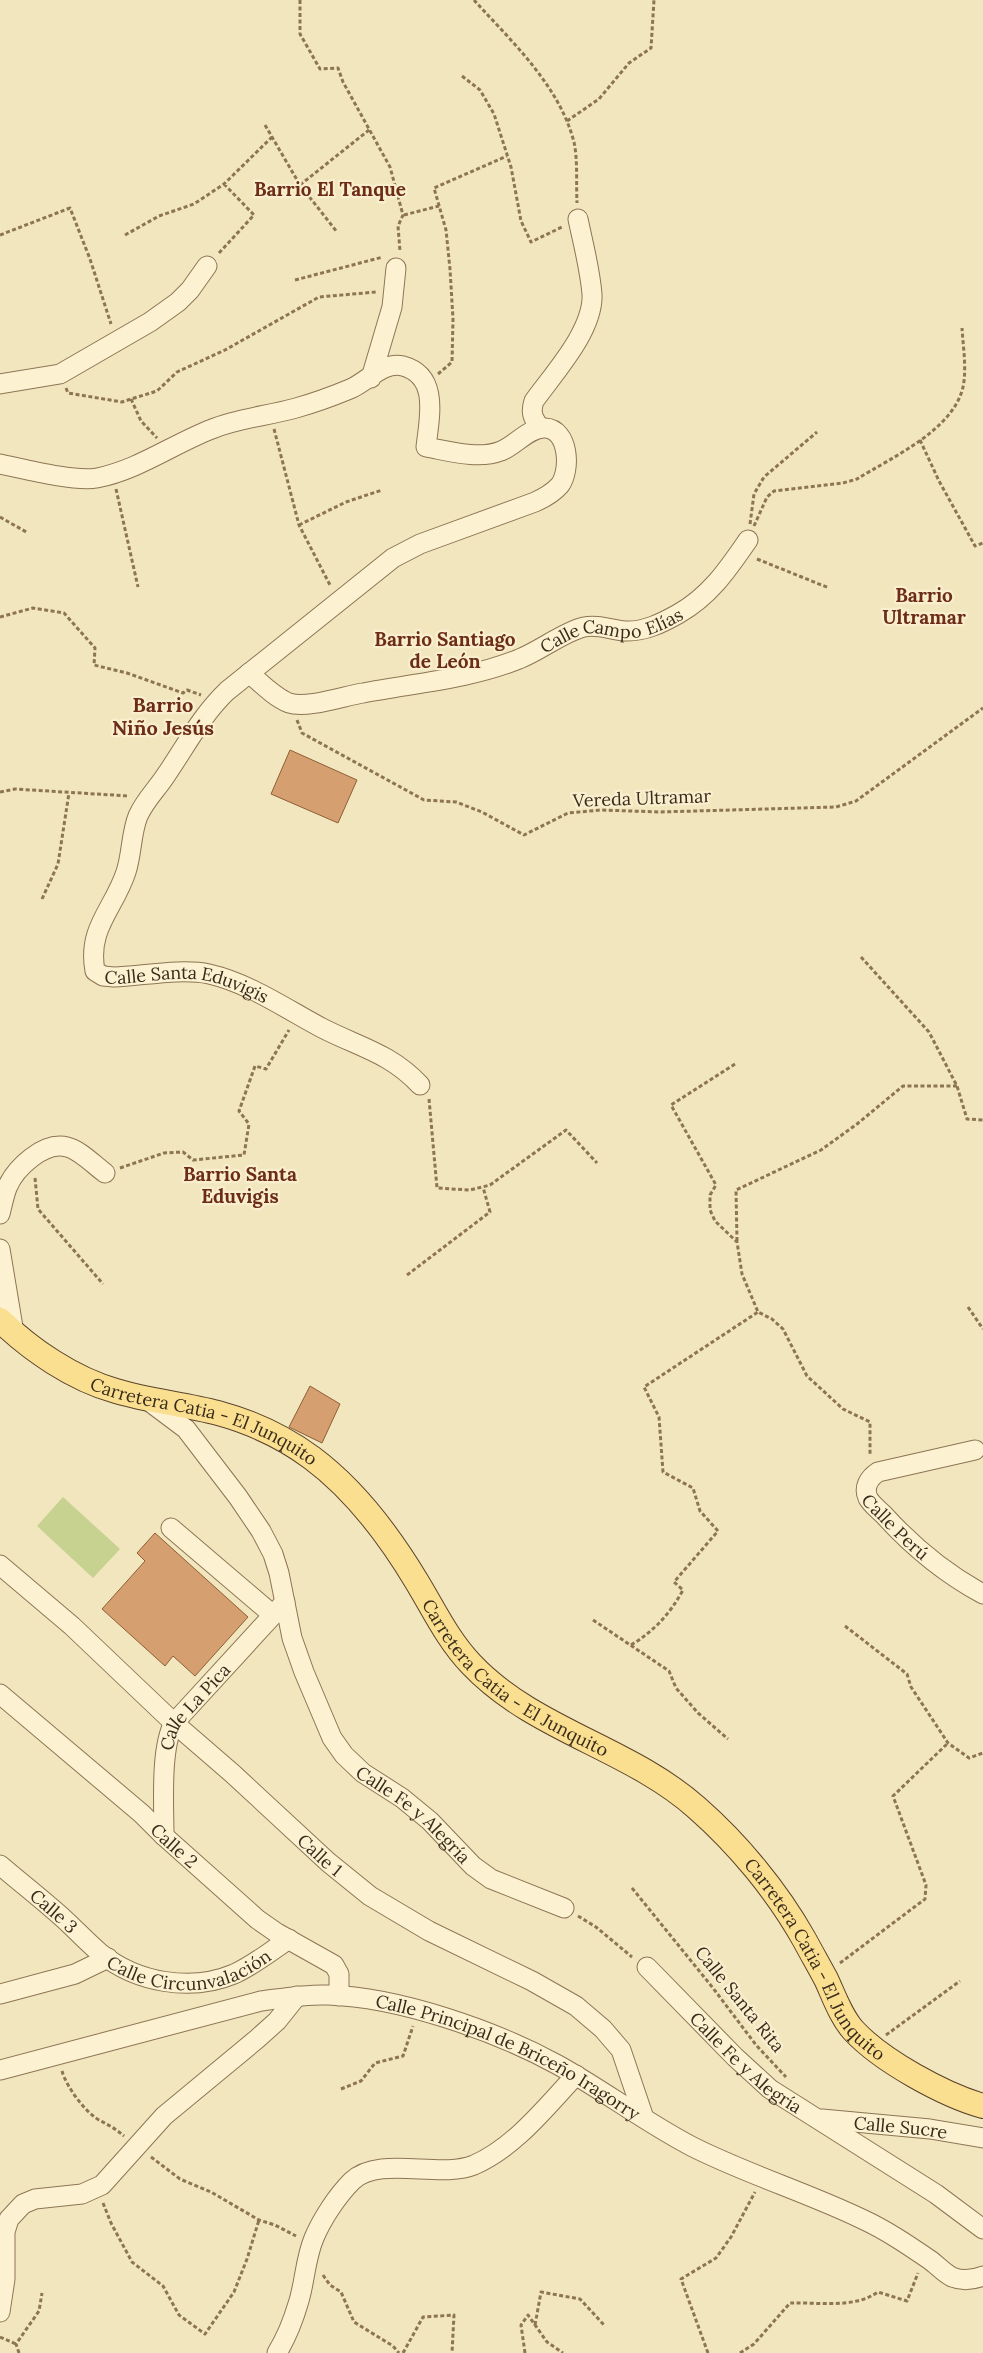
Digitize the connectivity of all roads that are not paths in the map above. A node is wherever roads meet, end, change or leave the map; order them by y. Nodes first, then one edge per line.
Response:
1 (578, 219) road end
2 (206, 266) road end
3 (396, 268) road end
4 (371, 378) junction
5 (0, 384) edge
6 (540, 428) junction
7 (0, 464) edge
8 (744, 546) road end
9 (249, 673) junction
10 (420, 1085) road end
11 (105, 1173) road end
12 (0, 1214) edge
13 (0, 1249) edge
14 (7, 1326) edge
15 (145, 1398) junction
16 (975, 1450) dead end
17 (171, 1528) dead end
18 (0, 1566) edge
19 (983, 1594) edge
20 (279, 1609) junction
21 (0, 1694) edge
22 (174, 1723) junction
23 (164, 1836) junction
24 (0, 1864) edge
25 (564, 1908) road end
26 (289, 1939) junction
27 (108, 1958) junction
28 (646, 1967) road end
29 (0, 1994) edge
30 (297, 1996) junction
31 (339, 1996) junction
32 (0, 2070) edge
33 (576, 2076) junction
34 (983, 2106) edge
35 (644, 2118) junction
36 (816, 2118) junction
37 (983, 2138) edge
38 (983, 2229) edge
39 (983, 2276) edge
40 (0, 2312) edge
41 (277, 2353) edge

1 - 6 street
2 - 5 street
3 - 4 street
4 - 6 street
4 - 7 street
6 - 9 street, Calle Santa Eduvigis
8 - 9 street, Calle Campo Elías
9 - 10 street, Calle Santa Eduvigis
11 - 12 street
13 - 14 street
14 - 15 main road, Carretera Catia - El Junquito
15 - 20 street, Calle Fe y Alegría
15 - 34 main road, Carretera Catia - El Junquito
16 - 19 street, Calle Perú
17 - 20 street
18 - 22 street, Calle 1
20 - 22 street, Calle La Pica
20 - 25 street, Calle Fe y Alegría
21 - 23 street, Calle 2
22 - 23 street, Calle La Pica
22 - 35 street, Calle 1
23 - 26 street, Calle 2
24 - 27 street, Calle 3
26 - 27 street, Calle Circunvalación
26 - 31 street, Calle 2
27 - 29 street, Calle Circunvalación
28 - 36 street, Calle Fe y Alegría
30 - 31 street, Calle Principal de Briceño Iragorry
30 - 32 street, Calle Principal de Briceño Iragorry
30 - 40 street
31 - 33 street, Calle Principal de Briceño Iragorry
33 - 35 street, Calle Principal de Briceño Iragorry
33 - 41 street
35 - 39 street, Calle Principal de Briceño Iragorry
36 - 37 street, Calle Sucre
36 - 38 street

